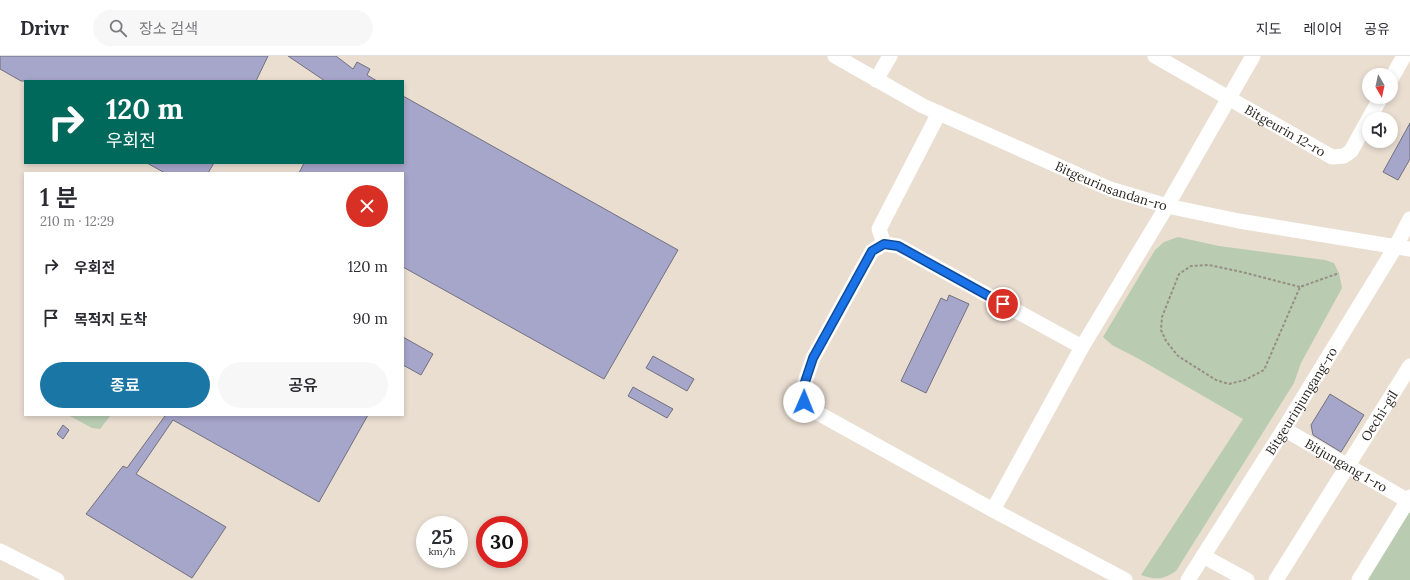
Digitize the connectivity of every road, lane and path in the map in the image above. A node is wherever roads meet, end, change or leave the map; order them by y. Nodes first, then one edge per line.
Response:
1 (835, 56) edge
2 (890, 56) edge
3 (1155, 56) edge
4 (1253, 56) edge
5 (1404, 56) edge
6 (1397, 68) edge
7 (876, 80) junction
8 (1229, 99) junction
9 (1377, 104) edge
10 (940, 113) junction
11 (1167, 206) junction
12 (1410, 219) edge
13 (884, 244) junction
14 (1403, 247) edge
15 (1339, 273) dead end
16 (1300, 287) junction
17 (1082, 347) junction
18 (1410, 366) edge
19 (1284, 429) junction
20 (1347, 465) junction
21 (1409, 500) edge
22 (993, 510) junction
23 (0, 551) edge
24 (1203, 556) junction
25 (57, 580) edge
26 (1125, 580) edge
27 (1188, 580) edge
28 (1247, 580) edge
29 (1276, 580) edge
30 (1359, 580) edge

1 - 7 street, Bitgeurinsandan-ro
2 - 7 street
3 - 8 street, Bitgeurin 12-ro
4 - 8 street, Bitgeurin 12-ro
5 - 6 street
7 - 10 street, Bitgeurinsandan-ro
8 - 9 street, Bitgeurin 12-ro
8 - 11 street, Bitgeurin 12-ro
10 - 11 street, Bitgeurinsandan-ro
10 - 13 street
11 - 14 street, Bitgeurinsandan-ro
11 - 17 street, Bitgeurin 12-ro
12 - 14 street, Bitgeurinjungang-ro
13 - 17 street
13 - 22 street
14 - 19 street, Bitgeurinjungang-ro
15 - 16 path
16 - 16 path
17 - 22 street, Bitgeurin 12-ro
18 - 20 street, Oechi-gil
19 - 20 street, Bitjungang 1-ro
19 - 24 street, Bitgeurinjungang-ro
20 - 21 street, Bitjungang 1-ro
20 - 29 street, Oechi-gil
21 - 30 street
22 - 26 street
23 - 25 street
24 - 27 street, Bitgeurinjungang-ro
24 - 28 street

